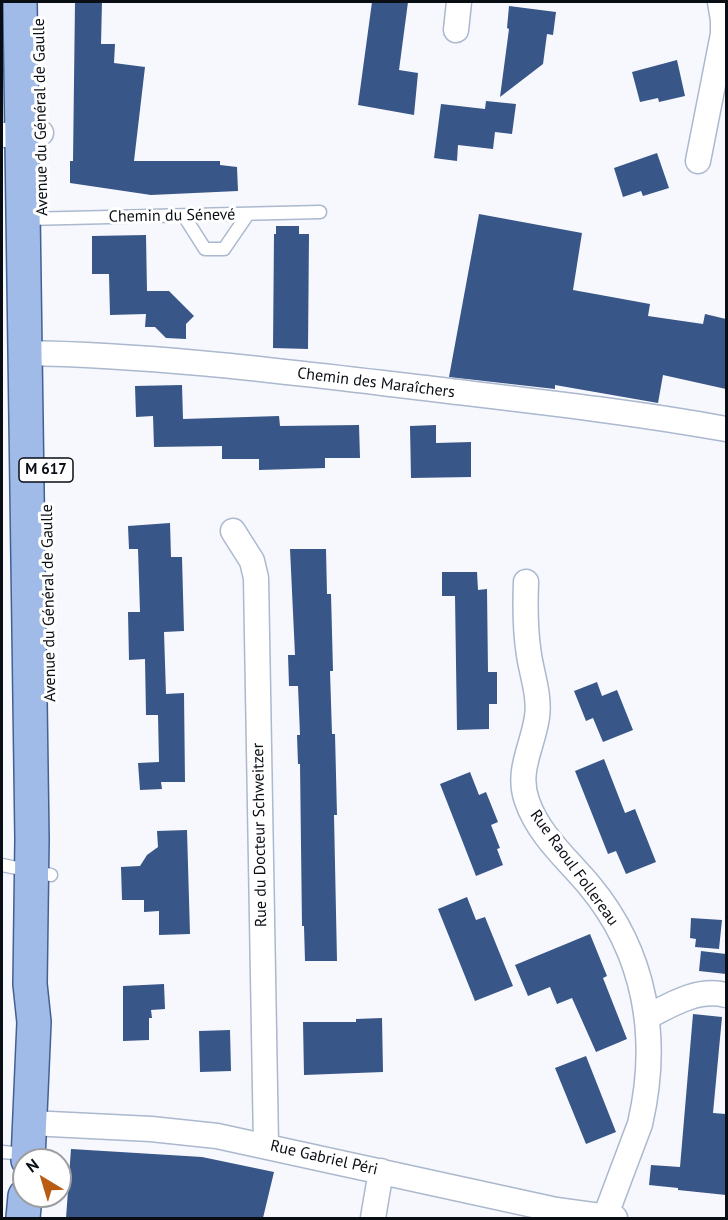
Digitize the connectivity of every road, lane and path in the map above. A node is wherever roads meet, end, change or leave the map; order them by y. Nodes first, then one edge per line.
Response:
1 (20, 2) edge
2 (40, 2) edge
3 (459, 2) edge
4 (720, 2) edge
5 (456, 30) dead end
6 (22, 134) edge
7 (698, 161) dead end
8 (320, 212) dead end
9 (248, 214) junction
10 (184, 216) junction
11 (33, 219) junction
12 (34, 353) junction
13 (726, 429) edge
14 (233, 531) dead end
15 (526, 582) dead end
16 (28, 870) edge
17 (726, 995) edge
18 (647, 1017) junction
19 (266, 1146) junction
20 (22, 1147) edge
21 (381, 1171) junction
22 (373, 1218) edge
23 (610, 1218) edge

1 - 6 main road, Avenue du Général de Gaulle / M 617
2 - 6 main road, Avenue du Général de Gaulle / M 617
3 - 5 street
4 - 7 street
6 - 11 main road, Avenue du Général de Gaulle / M 617
8 - 9 lane, Chemin du Sénevé
9 - 10 lane, Chemin du Sénevé
9 - 10 lane
10 - 11 lane, Chemin du Sénevé
11 - 12 main road, Avenue du Général de Gaulle / M 617
12 - 13 street, Chemin des Maraîchers
12 - 16 main road, Avenue du Général de Gaulle / M 617
14 - 19 street, Rue du Docteur Schweitzer
15 - 18 street, Rue Raoul Follereau
16 - 20 main road, Avenue du Général de Gaulle / M 617
17 - 18 street
18 - 23 street, Rue Raoul Follereau
19 - 20 street, Rue Gabriel Péri
19 - 21 street, Rue Gabriel Péri
21 - 22 street
21 - 23 street, Rue Gabriel Péri

